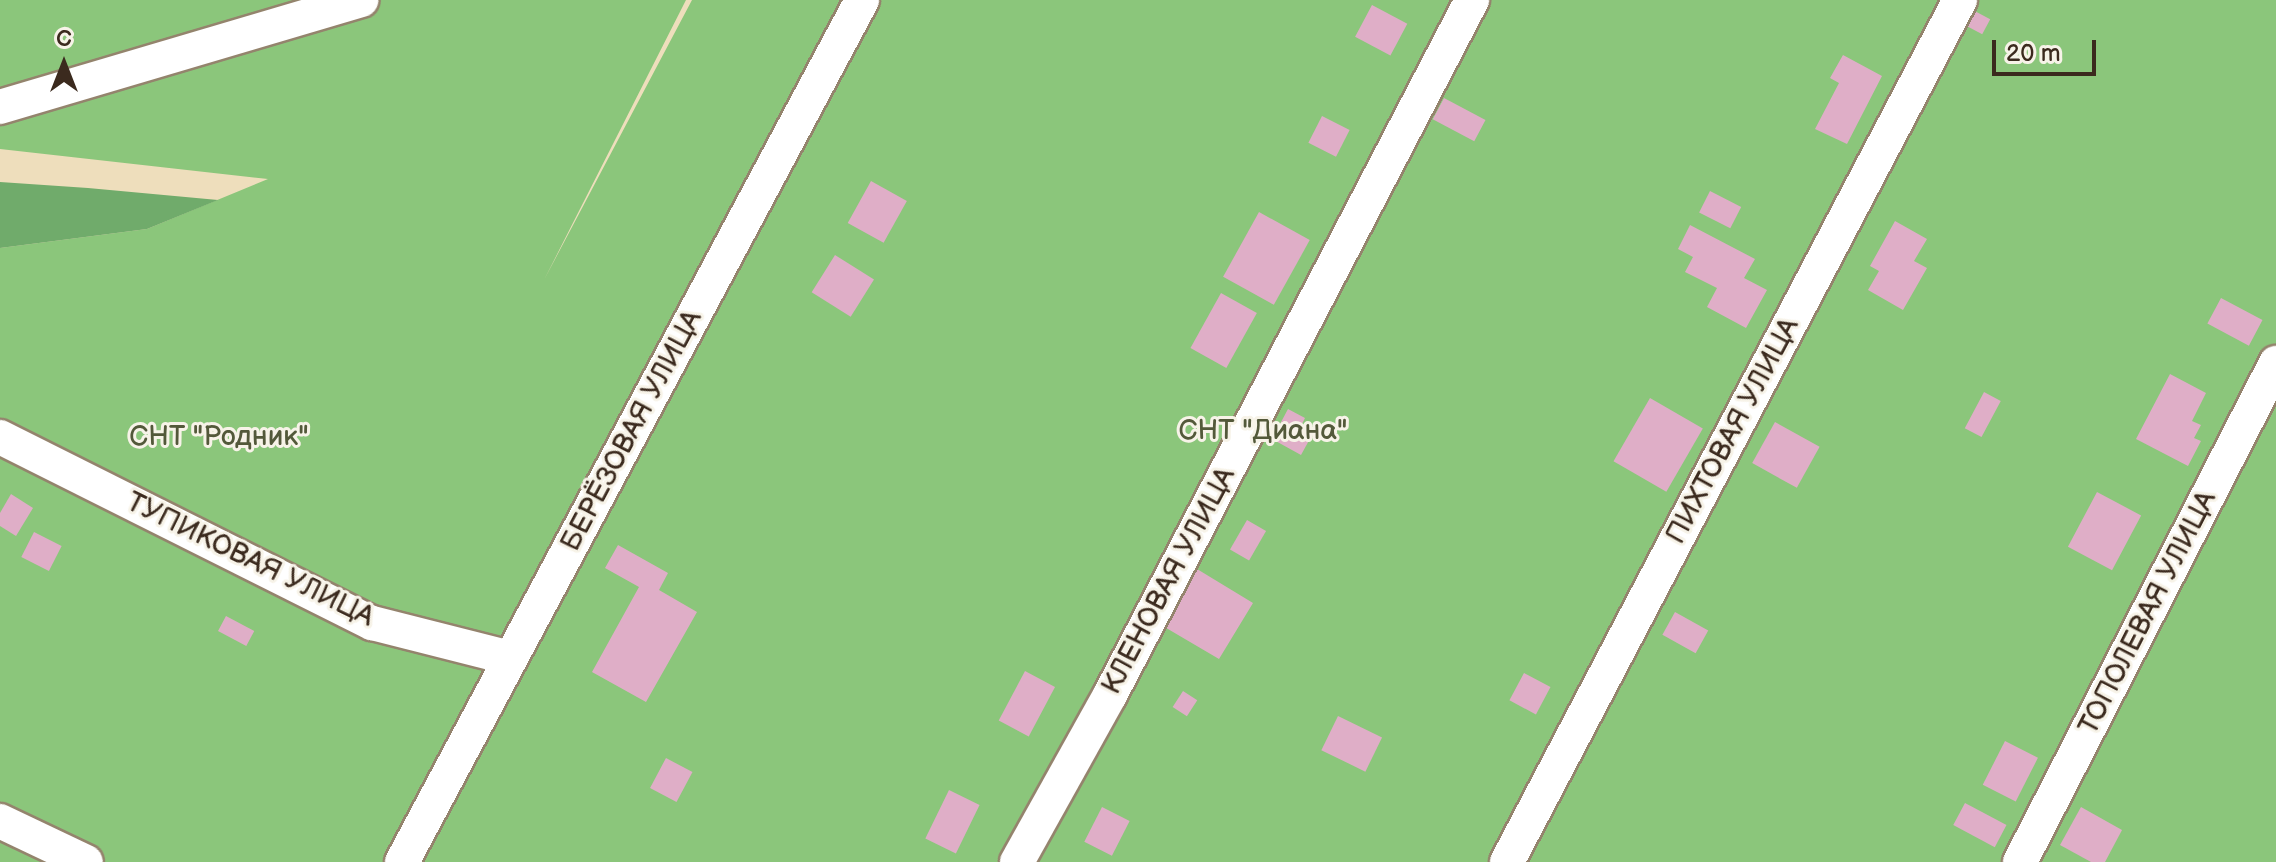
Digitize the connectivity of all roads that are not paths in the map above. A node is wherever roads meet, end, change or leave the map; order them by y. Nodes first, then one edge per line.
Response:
1 (361, 0) edge
2 (862, 0) edge
3 (1472, 0) edge
4 (1960, 0) edge
5 (0, 107) edge
6 (2276, 363) edge
7 (0, 437) edge
8 (510, 658) junction
9 (0, 821) edge
10 (411, 859) edge
11 (86, 862) edge
12 (1017, 862) edge
13 (1507, 862) edge
14 (2020, 862) edge

1 - 5 street
2 - 8 street, БЕРЁЗОВАЯ УЛИЦА
3 - 12 street, КЛЕНОВАЯ УЛИЦА
4 - 13 street, ПИХТОВАЯ УЛИЦА
6 - 14 street, ТОПОЛЕВАЯ УЛИЦА
7 - 8 street, ТУПИКОВАЯ УЛИЦА
8 - 10 street, БЕРЁЗОВАЯ УЛИЦА
9 - 11 street

